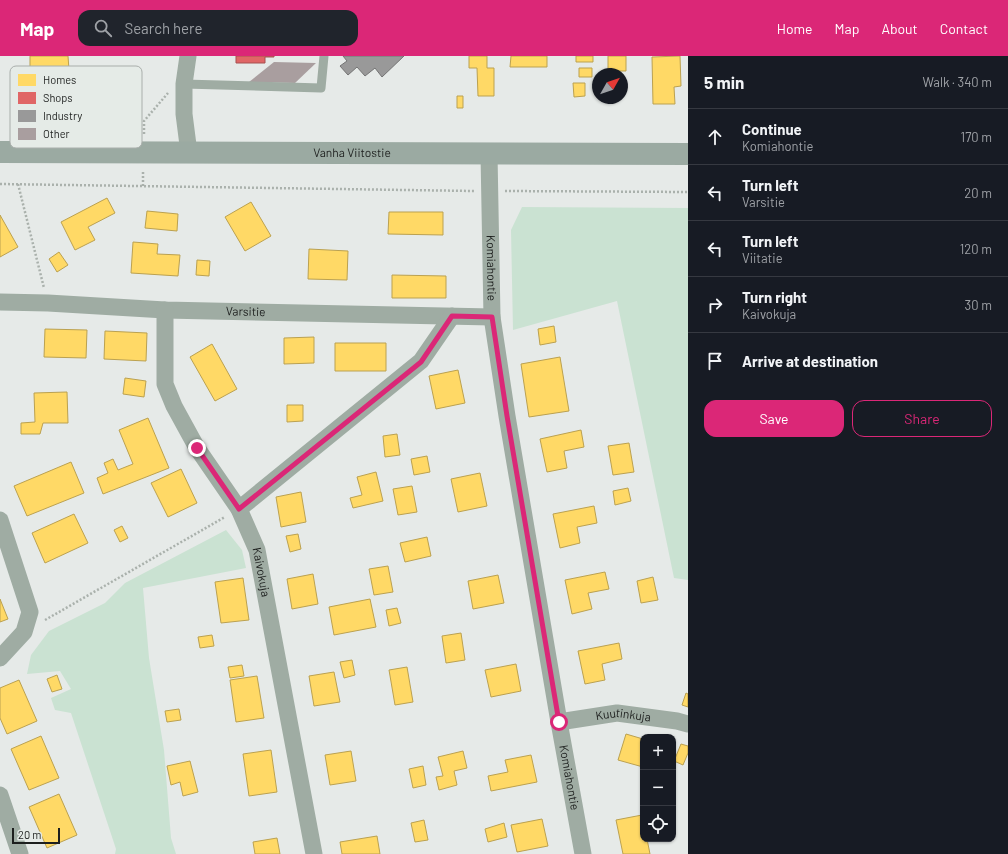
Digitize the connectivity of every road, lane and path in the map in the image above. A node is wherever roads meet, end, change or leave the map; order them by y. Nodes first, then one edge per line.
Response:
1 (188, 56) edge
2 (324, 56) edge
3 (184, 84) junction
4 (168, 92) dead end
5 (8, 152) edge
6 (144, 153) junction
7 (189, 153) junction
8 (489, 154) junction
9 (688, 154) edge
10 (0, 184) edge
11 (18, 184) junction
12 (143, 186) junction
13 (489, 191) junction
14 (688, 192) edge
15 (0, 302) edge
16 (48, 303) junction
17 (165, 310) junction
18 (452, 316) junction
19 (492, 317) junction
20 (239, 509) junction
21 (0, 520) edge
22 (24, 632) junction
23 (0, 658) edge
24 (559, 722) junction
25 (688, 724) edge
26 (0, 795) edge
27 (20, 854) edge
28 (314, 854) edge
29 (583, 854) edge

1 - 3 street
2 - 3 lane
3 - 7 street
4 - 6 path
5 - 6 main road, Vanha Viitostie
6 - 7 main road, Vanha Viitostie
6 - 12 path
7 - 8 main road, Vanha Viitostie
8 - 9 main road, Vanha Viitostie
8 - 13 street, Komiahontie
10 - 11 path
11 - 12 path
11 - 16 path
12 - 13 path
13 - 14 path
13 - 19 street, Komiahontie
15 - 16 street, Varsitie
16 - 17 street, Varsitie
17 - 18 street, Varsitie
17 - 20 street, Kaivokuja
18 - 19 street, Varsitie
18 - 20 street
19 - 24 street, Komiahontie
20 - 22 path
20 - 28 street, Kaivokuja
21 - 22 street
22 - 23 street
24 - 25 street, Kuutinkuja
24 - 29 street, Komiahontie
26 - 27 street

